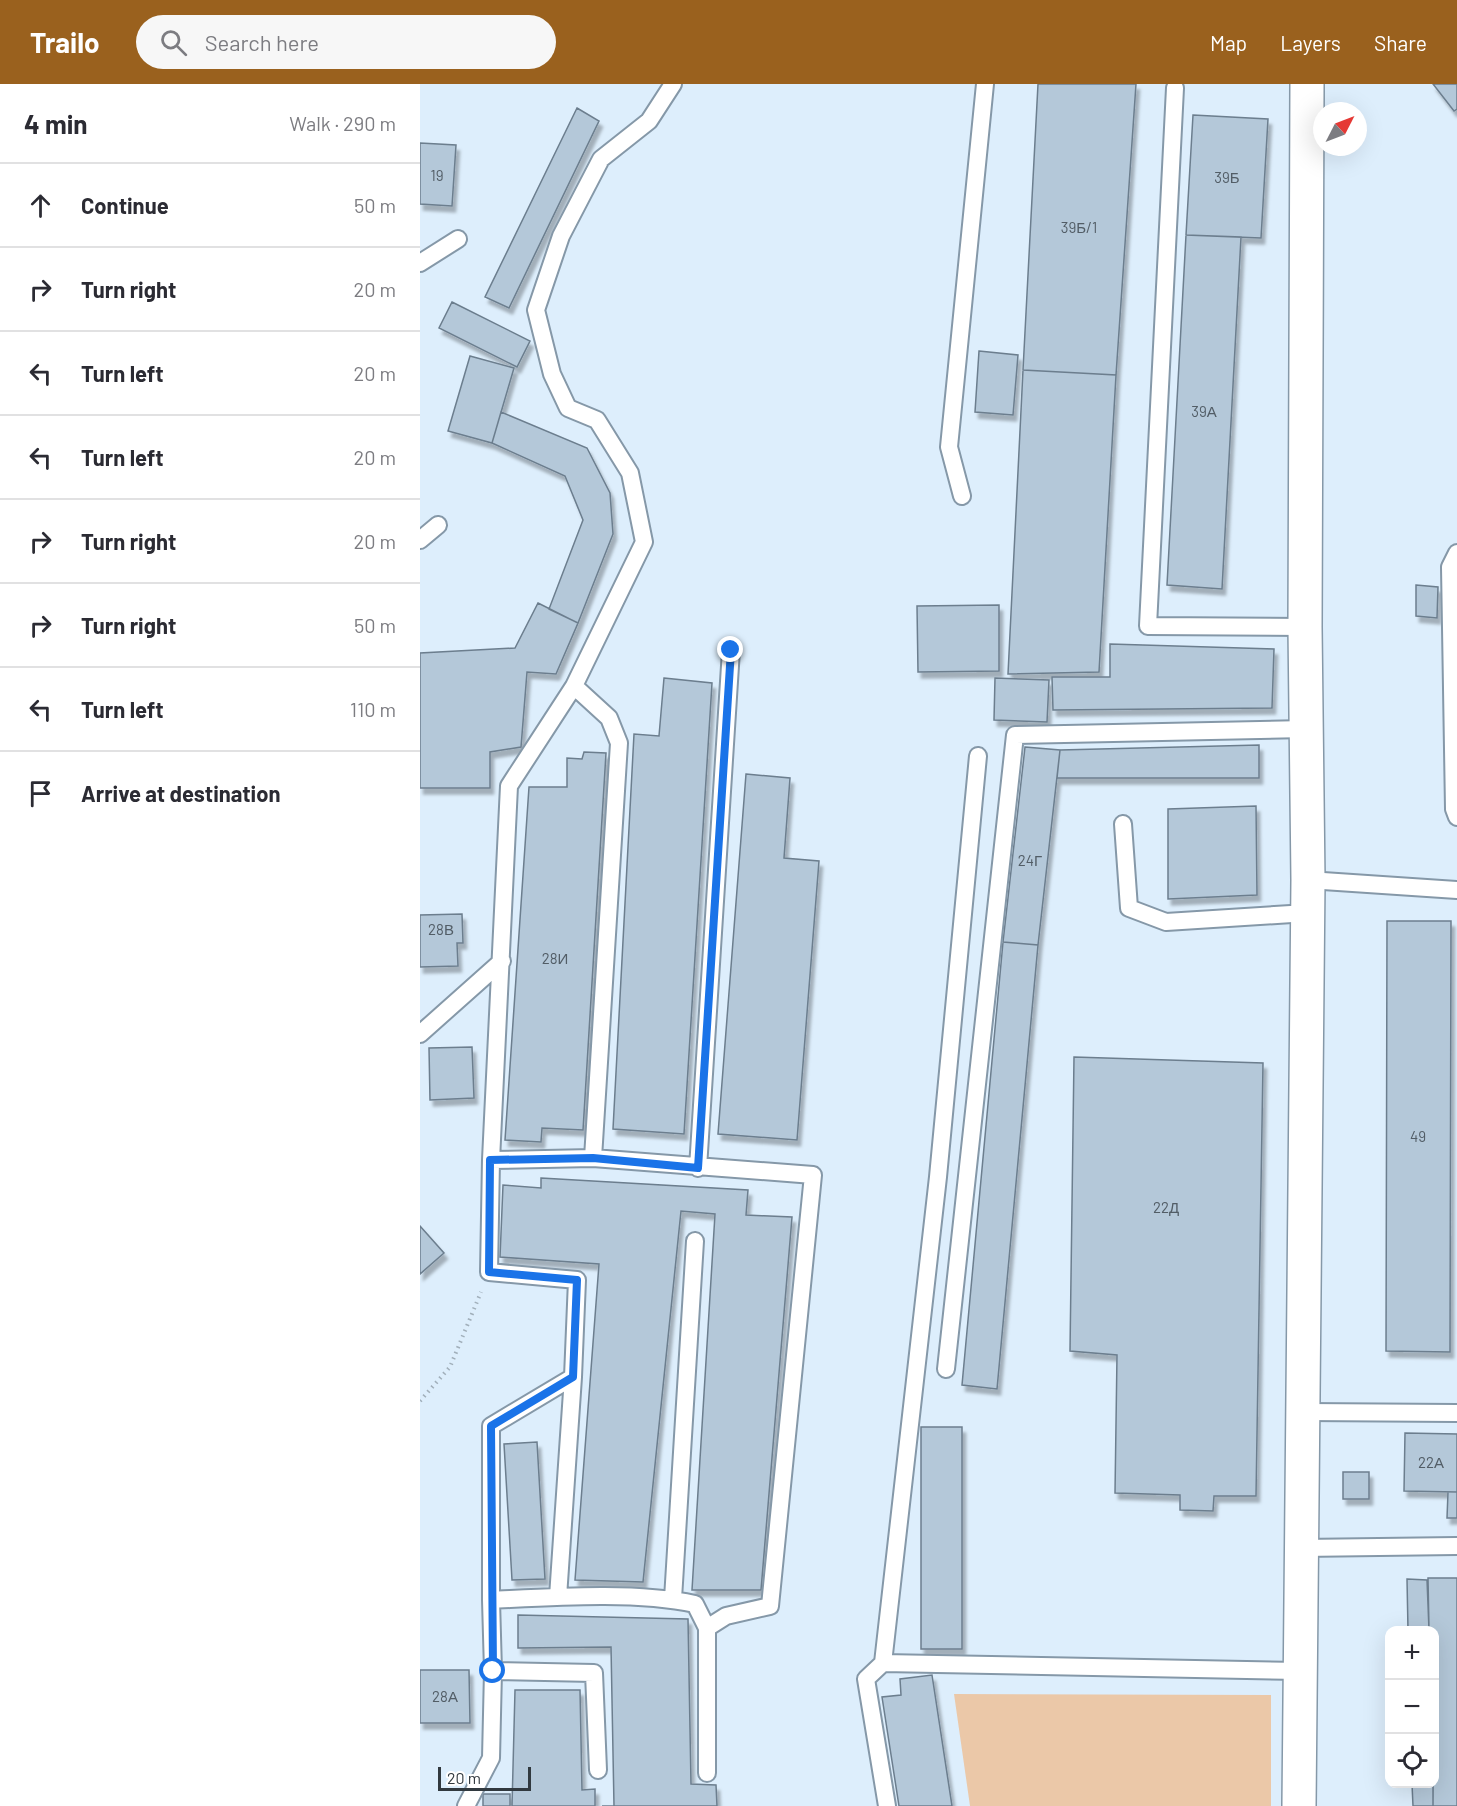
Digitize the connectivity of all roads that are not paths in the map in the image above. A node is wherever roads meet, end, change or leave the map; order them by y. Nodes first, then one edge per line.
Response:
1 (673, 84) edge
2 (986, 84) edge
3 (1307, 84) edge
4 (1175, 88) dead end
5 (458, 239) dead end
6 (420, 262) edge
7 (962, 496) dead end
8 (438, 525) dead end
9 (420, 540) edge
10 (1457, 553) edge
11 (1305, 627) junction
12 (731, 650) dead end
13 (574, 686) junction
14 (1306, 729) junction
15 (978, 756) dead end
16 (1457, 817) edge
17 (1123, 824) dead end
18 (1308, 880) junction
19 (1457, 890) edge
20 (1307, 913) junction
21 (502, 961) junction
22 (420, 1034) edge
23 (593, 1158) junction
24 (490, 1160) junction
25 (698, 1168) junction
26 (695, 1241) dead end
27 (946, 1369) dead end
28 (573, 1377) junction
29 (1304, 1412) junction
30 (1457, 1413) edge
31 (1457, 1546) edge
32 (1301, 1548) junction
33 (558, 1597) junction
34 (673, 1599) junction
35 (491, 1600) junction
36 (707, 1628) junction
37 (882, 1663) junction
38 (493, 1671) junction
39 (1300, 1671) junction
40 (598, 1770) dead end
41 (707, 1773) dead end
42 (466, 1806) edge
43 (886, 1806) edge
44 (1299, 1806) edge

1 - 13 lane
2 - 7 lane
3 - 11 street
4 - 11 lane
5 - 6 lane
8 - 9 lane
10 - 16 lane
11 - 14 street
12 - 25 lane
13 - 21 lane
13 - 23 lane
14 - 18 street
14 - 27 lane
15 - 37 lane
17 - 20 lane
18 - 19 lane
18 - 20 street
20 - 29 street
21 - 22 lane
21 - 24 lane
23 - 24 lane
23 - 25 lane
24 - 28 lane
25 - 36 lane
26 - 34 lane
28 - 33 lane
28 - 35 lane
29 - 30 lane
29 - 32 street
31 - 32 lane
32 - 39 street
33 - 34 lane
33 - 35 lane
34 - 36 lane
35 - 38 lane
36 - 41 lane
37 - 39 lane
37 - 43 lane
38 - 40 lane
38 - 42 lane
39 - 44 street

